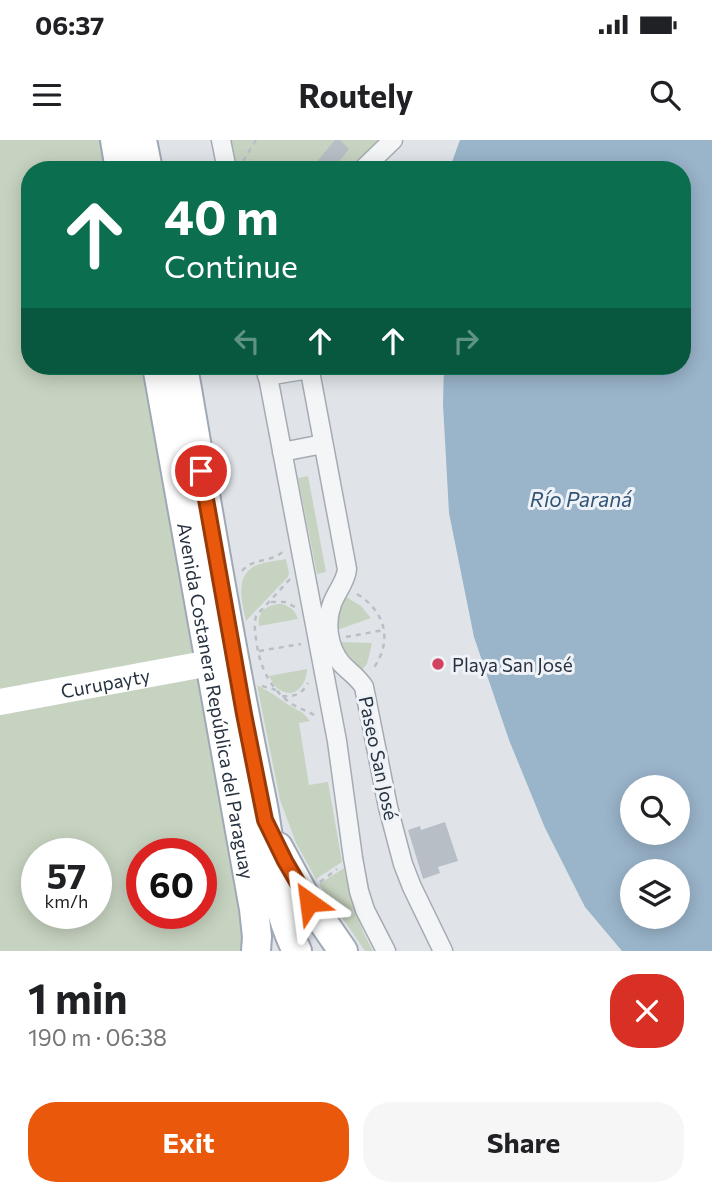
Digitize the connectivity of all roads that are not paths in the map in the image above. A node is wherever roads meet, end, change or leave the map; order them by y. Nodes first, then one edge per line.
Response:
1 (115, 140) edge
2 (142, 140) edge
3 (221, 140) edge
4 (393, 140) edge
5 (118, 161) edge
6 (146, 161) edge
7 (225, 161) edge
8 (371, 161) edge
9 (159, 375) edge
10 (185, 375) edge
11 (268, 375) edge
12 (310, 375) edge
13 (323, 444) junction
14 (282, 452) junction
15 (210, 663) junction
16 (0, 702) edge
17 (265, 820) junction
18 (446, 950) edge
19 (256, 951) edge
20 (297, 951) edge
21 (343, 951) edge
22 (386, 951) edge

1 - 5 main road
2 - 6 main road
3 - 7 street
4 - 8 street
9 - 15 main road, Avenida Costanera República del Paraguay
10 - 17 main road, Avenida Costanera República del Paraguay
11 - 14 street
12 - 13 street, Paseo San José
13 - 14 street
13 - 18 street, Paseo San José
14 - 22 street
15 - 16 street, Curupayty
15 - 19 main road, Avenida Costanera República del Paraguay
17 - 20 main road, Avenida Costanera República del Paraguay
17 - 21 main road

